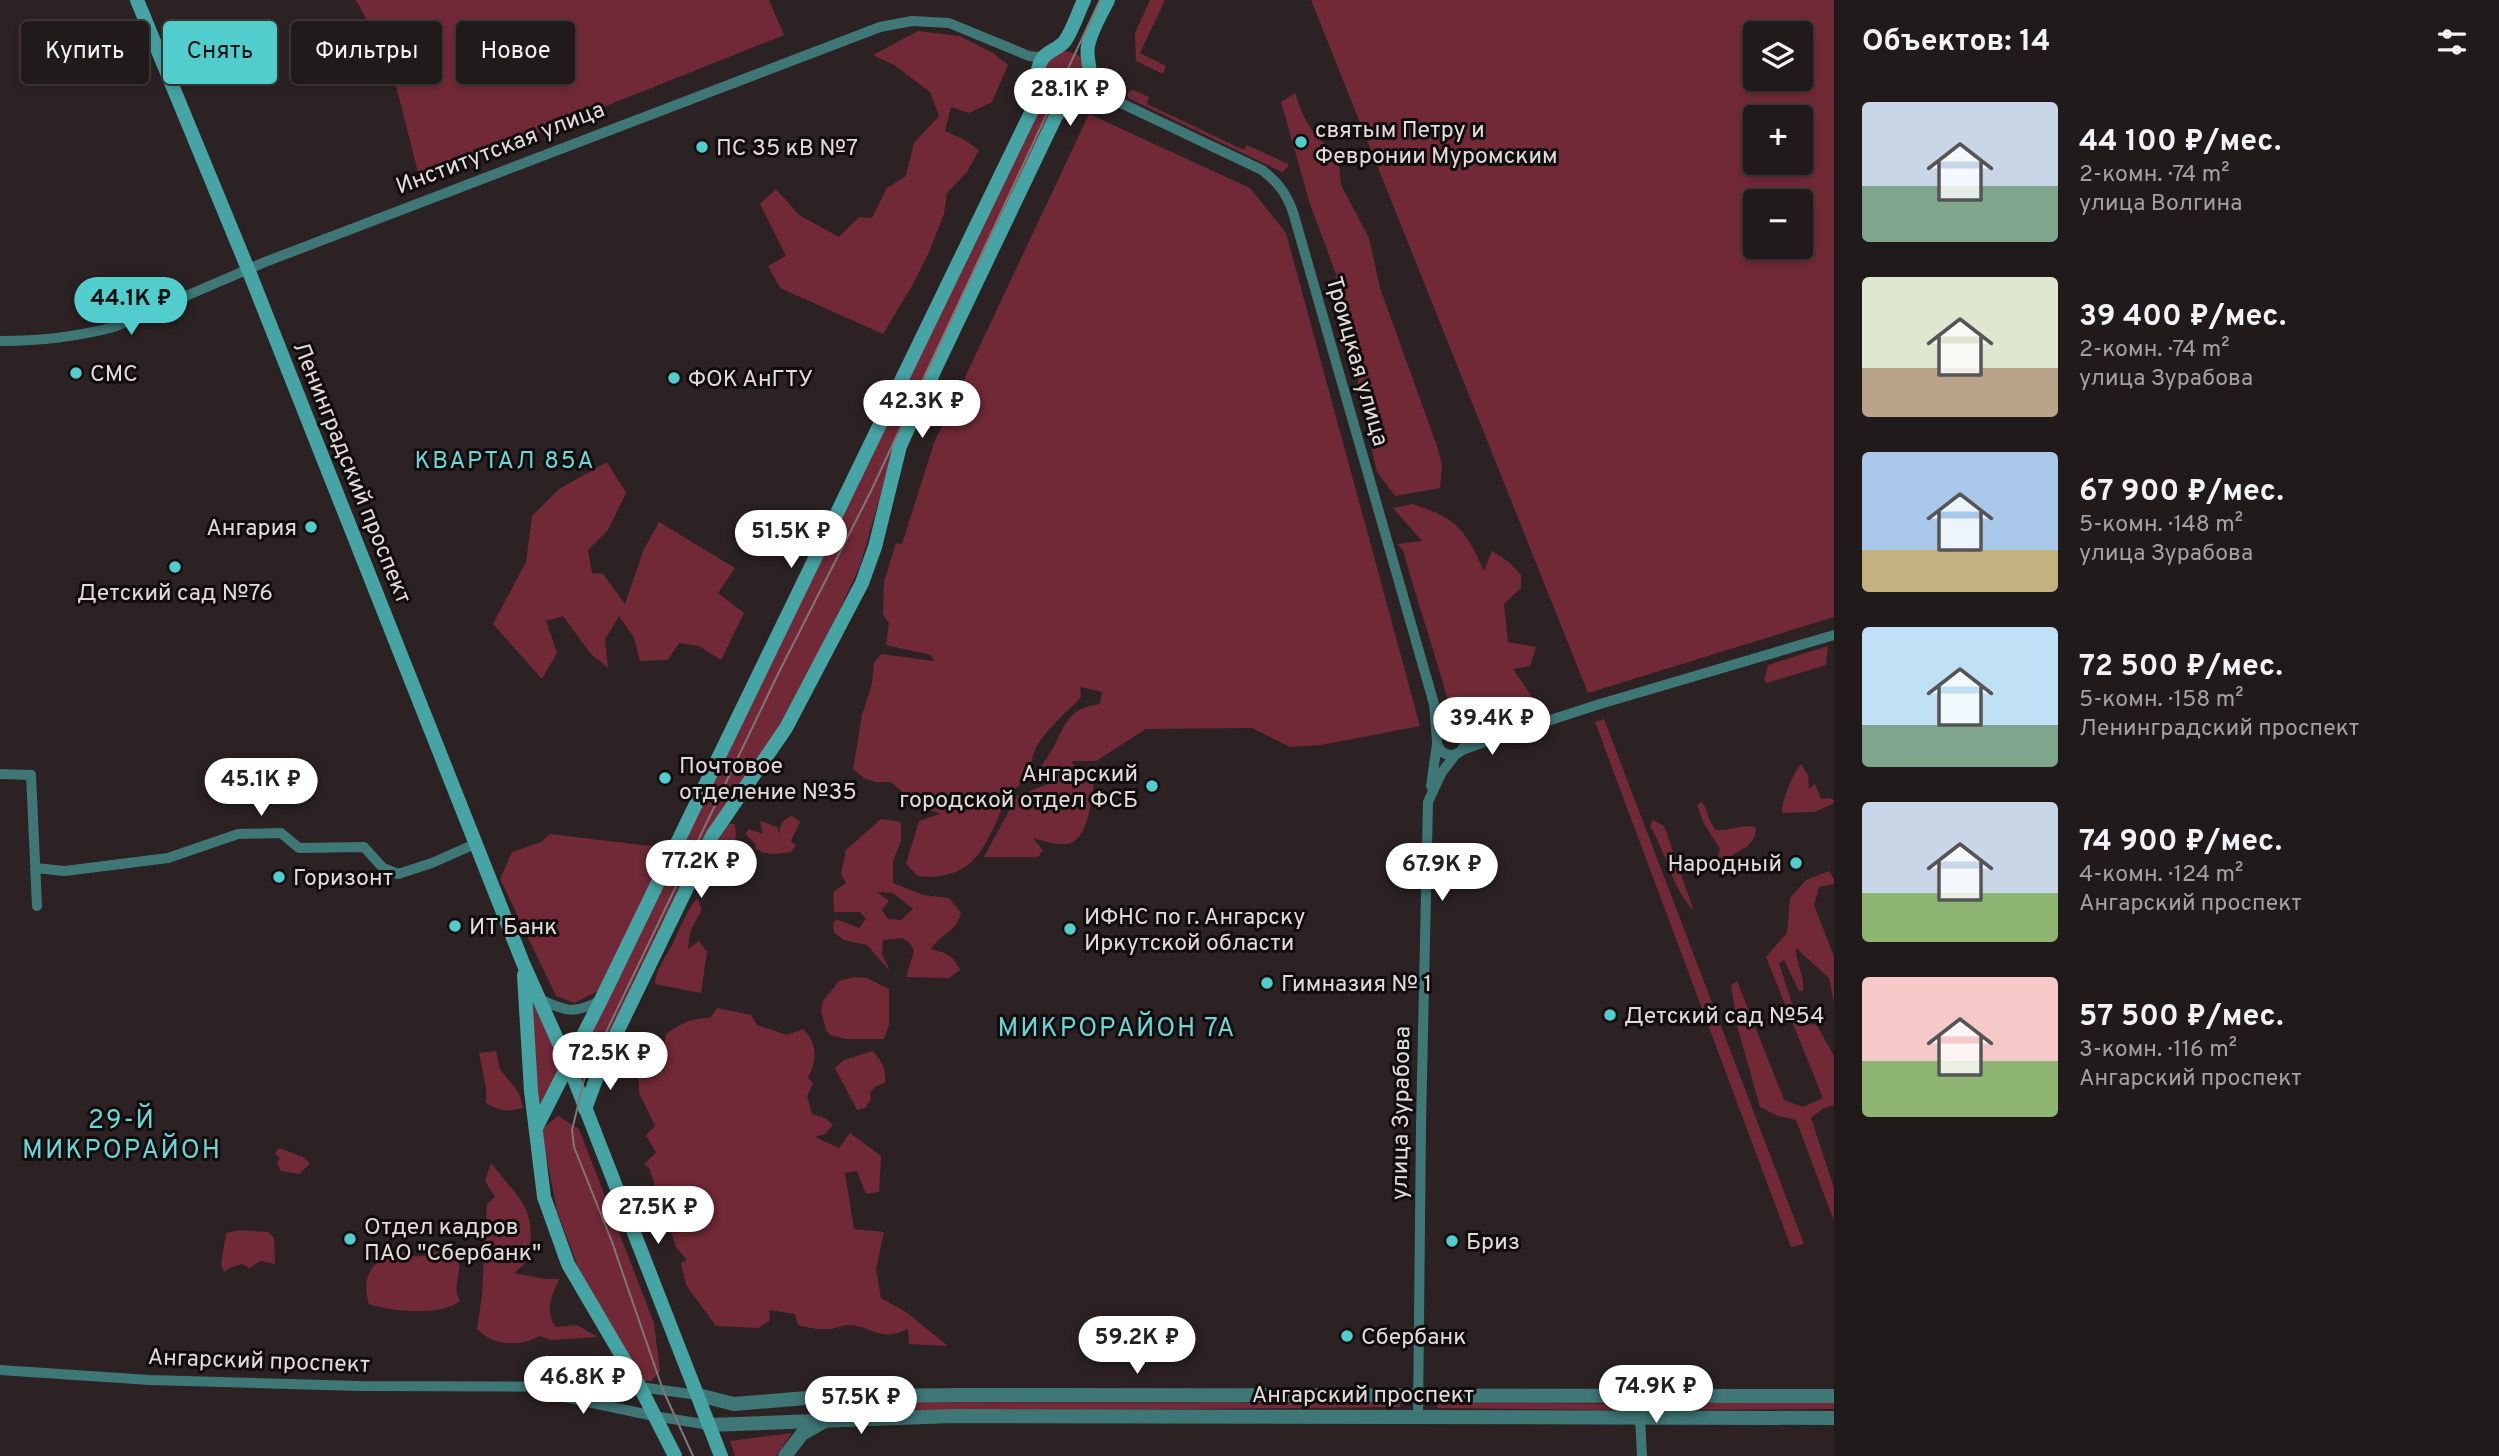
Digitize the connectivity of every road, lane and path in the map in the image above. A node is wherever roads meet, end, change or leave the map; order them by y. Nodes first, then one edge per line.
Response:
1 (137, 0) edge
2 (1084, 0) edge
3 (1108, 0) edge
4 (1056, 47) junction
5 (1020, 54) junction
6 (1090, 69) junction
7 (1041, 83) junction
8 (1076, 96) junction
9 (1106, 96) junction
10 (248, 269) junction
11 (0, 341) edge
12 (1834, 635) edge
13 (1434, 704) junction
14 (1456, 729) junction
15 (1510, 733) junction
16 (1437, 742) junction
17 (1459, 752) junction
18 (0, 774) edge
19 (1428, 802) junction
20 (477, 843) junction
21 (35, 868) junction
22 (37, 906) dead end
23 (523, 963) junction
24 (539, 999) junction
25 (601, 1000) junction
26 (569, 1066) junction
27 (586, 1109) junction
28 (536, 1128) junction
29 (0, 1370) edge
30 (518, 1387) junction
31 (640, 1387) junction
32 (698, 1395) junction
33 (856, 1396) junction
34 (1418, 1396) junction
35 (1639, 1396) junction
36 (1834, 1396) edge
37 (654, 1416) junction
38 (1418, 1417) junction
39 (1640, 1417) junction
40 (1834, 1418) edge
41 (828, 1419) junction
42 (855, 1419) junction
43 (709, 1425) junction
44 (675, 1456) edge
45 (721, 1456) edge
46 (785, 1456) edge
47 (1642, 1456) edge

1 - 10 main road, Ленинградский проспект
2 - 4 main road
3 - 6 main road
4 - 5 street, Институтская улица
4 - 6 main road
4 - 7 main road
5 - 7 street
5 - 10 street, Институтская улица
6 - 8 main road
6 - 9 street
7 - 8 main road
7 - 25 main road
8 - 9 street
8 - 27 main road
9 - 13 street, Троицкая улица
10 - 11 street, Институтская улица
10 - 20 main road, Ленинградский проспект
12 - 15 street
13 - 14 street
13 - 16 street, Троицкая улица
14 - 15 street
14 - 16 street
14 - 17 street
15 - 17 street
16 - 17 street
16 - 19 street, Троицкая улица
17 - 19 street, улица Зурабова
18 - 21 street
19 - 34 street, улица Зурабова
20 - 21 street
20 - 23 main road, Ленинградский проспект
21 - 22 street
23 - 24 main road, Ленинградский проспект
23 - 28 main road, Ленинградский проспект
24 - 25 street
24 - 26 main road, Ленинградский проспект
25 - 26 main road
26 - 27 main road, Ленинградский проспект
26 - 28 main road
27 - 32 main road, Ленинградский проспект
28 - 31 main road, Ленинградский проспект
29 - 30 street, Ангарский проспект
30 - 31 street, Ангарский проспект
30 - 37 street, Ангарский проспект
31 - 32 street, Ангарский проспект
31 - 37 main road, Ленинградский проспект
32 - 33 street, Ангарский проспект
32 - 43 main road, Ленинградский проспект
33 - 34 street, Ангарский проспект
33 - 42 street
34 - 35 street, Ангарский проспект
34 - 38 street, улица Зурабова
35 - 36 street, Ангарский проспект
35 - 39 street
37 - 43 street, Ангарский проспект
37 - 44 main road, Ленинградский проспект
38 - 39 street, Ангарский проспект
38 - 42 street, Ангарский проспект
39 - 40 street, Ангарский проспект
39 - 47 street
41 - 42 street, Ангарский проспект
41 - 43 street, Ангарский проспект
41 - 46 street
43 - 45 main road, Ленинградский проспект

